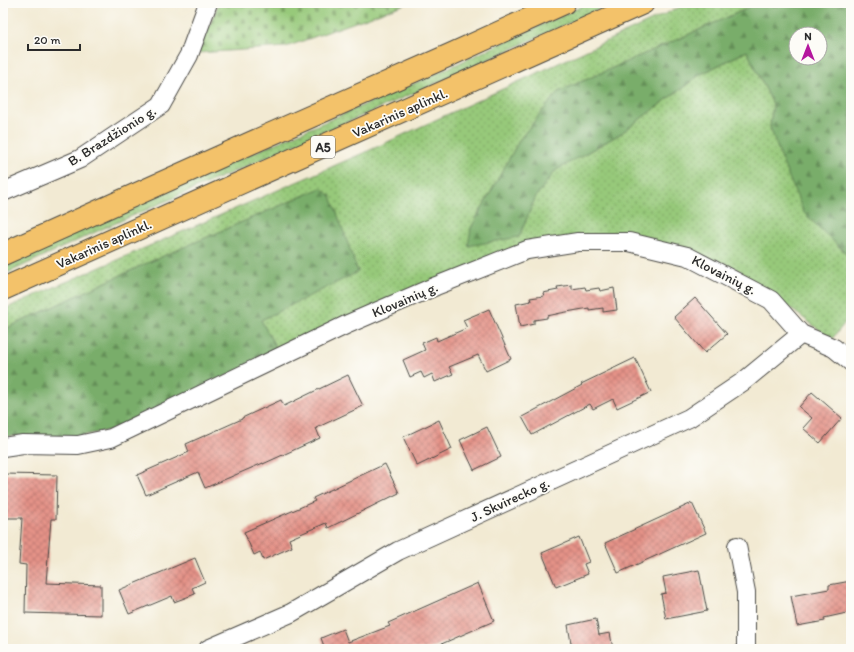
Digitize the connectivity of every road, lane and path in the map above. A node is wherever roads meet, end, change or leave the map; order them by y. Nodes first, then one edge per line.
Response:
1 (208, 3) edge
2 (564, 3) edge
3 (643, 3) edge
4 (3, 192) edge
5 (3, 254) edge
6 (3, 289) edge
7 (801, 334) junction
8 (851, 362) edge
9 (3, 447) edge
10 (737, 546) dead end
11 (208, 649) edge
12 (746, 649) edge

1 - 4 street, B. Brazdžionio g.
2 - 5 highway, A5
3 - 6 highway, Vakarinis aplinkl. / A5
7 - 8 street
7 - 9 street, Klovainių g.
7 - 11 street, J. Skvirecko g.
10 - 12 street

